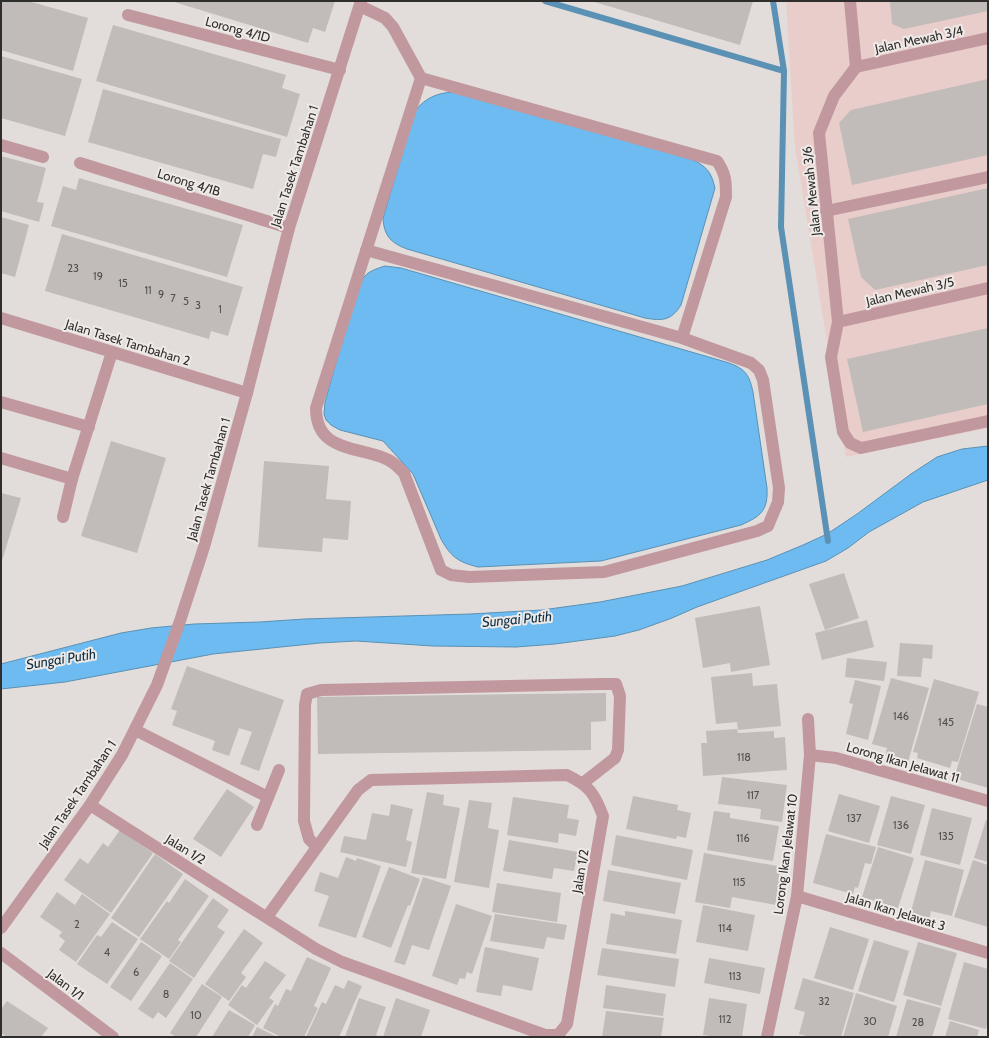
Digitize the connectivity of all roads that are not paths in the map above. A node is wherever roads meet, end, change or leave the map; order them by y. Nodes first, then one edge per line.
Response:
1 (850, 1) edge
2 (360, 4) edge
3 (128, 14) dead end
4 (988, 38) edge
5 (856, 67) junction
6 (340, 70) junction
7 (421, 78) junction
8 (1, 145) edge
9 (43, 157) dead end
10 (80, 163) dead end
11 (988, 177) edge
12 (826, 211) junction
13 (289, 228) junction
14 (366, 250) junction
15 (988, 288) edge
16 (1, 318) edge
17 (838, 322) junction
18 (682, 338) junction
19 (112, 352) junction
20 (247, 394) junction
21 (1, 402) edge
22 (988, 422) edge
23 (89, 427) junction
24 (1, 458) edge
25 (72, 480) junction
26 (63, 517) dead end
27 (808, 719) dead end
28 (135, 730) junction
29 (810, 756) junction
30 (279, 770) dead end
31 (583, 783) junction
32 (268, 797) junction
33 (988, 801) edge
34 (90, 805) junction
35 (257, 825) dead end
36 (317, 847) junction
37 (797, 896) junction
38 (267, 917) junction
39 (1, 928) edge
40 (1, 953) edge
41 (988, 953) edge
42 (114, 1037) edge
43 (767, 1037) edge

1 - 5 street
2 - 6 street, Jalan Tasek Tambahan 1
2 - 7 street
3 - 6 street, Lorong 4/1D
4 - 5 street, Jalan Mewah 3/4
5 - 12 street, Jalan Mewah 3/6
6 - 13 street, Jalan Tasek Tambahan 1
7 - 14 street
7 - 18 street
8 - 9 street
10 - 13 street, Lorong 4/1B
11 - 12 street
12 - 17 street, Jalan Mewah 3/6
13 - 20 street, Jalan Tasek Tambahan 1
14 - 18 street
14 - 18 street
15 - 17 street, Jalan Mewah 3/5
16 - 19 street, Jalan Tasek Tambahan 2
17 - 22 street, Jalan Mewah 3/6
19 - 20 street, Jalan Tasek Tambahan 2
19 - 23 street
20 - 28 street, Jalan Tasek Tambahan 1
21 - 23 street
23 - 25 street
24 - 25 street
25 - 26 street
27 - 29 street, Lorong Ikan Jelawat 10
28 - 32 street
28 - 34 street, Jalan Tasek Tambahan 1
29 - 33 street, Lorong Ikan Jelawat 11
29 - 37 street, Lorong Ikan Jelawat 10
30 - 32 street
31 - 36 street, Jalan 1/2
31 - 36 street
31 - 38 street, Jalan 1/2
32 - 35 street
34 - 38 street, Jalan 1/2
34 - 39 street, Jalan Tasek Tambahan 1
36 - 38 street, Jalan 1/2
37 - 41 street, Jalan Ikan Jelawat 3
37 - 43 street, Lorong Ikan Jelawat 10
40 - 42 street, Jalan 1/1

